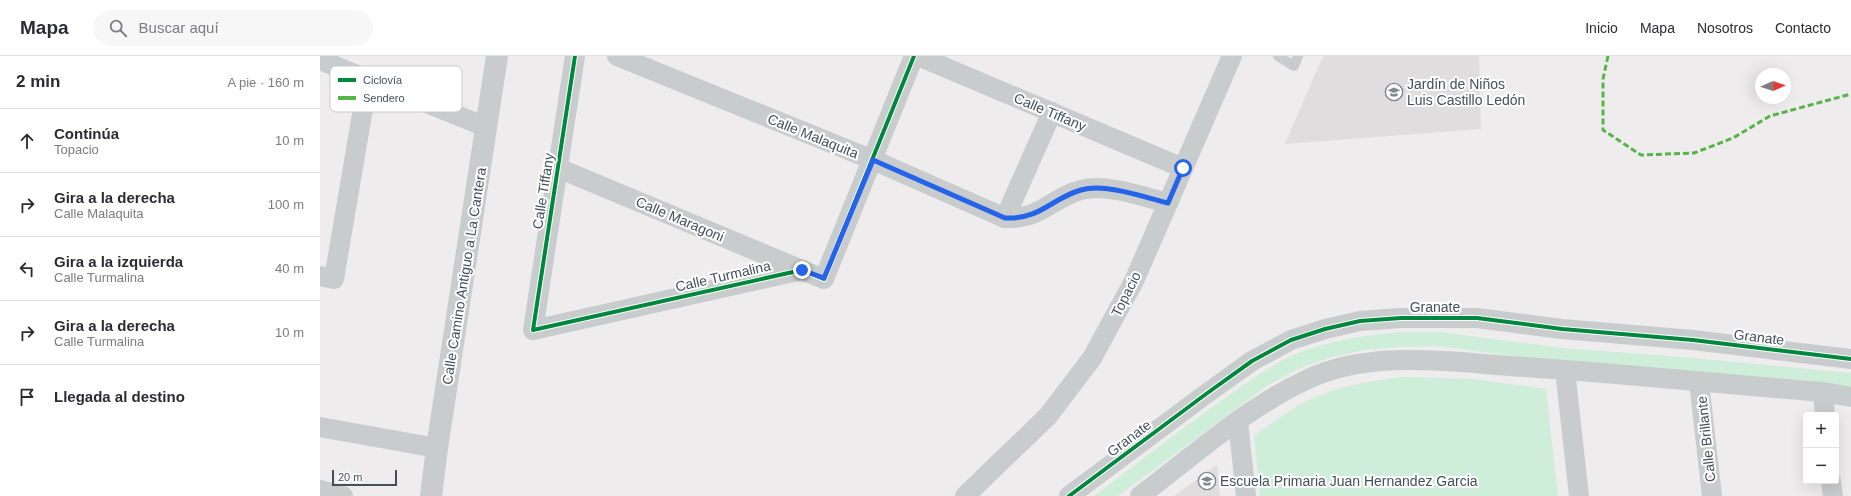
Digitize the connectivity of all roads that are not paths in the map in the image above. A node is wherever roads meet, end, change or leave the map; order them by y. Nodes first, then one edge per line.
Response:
1 (497, 56) edge
2 (575, 56) edge
3 (617, 56) edge
4 (914, 56) edge
5 (918, 56) edge
6 (1232, 56) edge
7 (1278, 56) edge
8 (320, 60) edge
9 (1296, 61) edge
10 (335, 66) edge
11 (361, 112) edge
12 (451, 112) edge
13 (1052, 112) junction
14 (486, 126) junction
15 (873, 160) junction
16 (558, 168) junction
17 (1183, 168) junction
18 (1168, 203) junction
19 (1005, 218) junction
20 (802, 270) junction
21 (327, 278) edge
22 (533, 330) joint
23 (1851, 358) edge
24 (1566, 370) junction
25 (1700, 382) junction
26 (1823, 392) junction
27 (1851, 397) edge
28 (1825, 412) edge
29 (1238, 421) junction
30 (320, 426) edge
31 (437, 448) junction
32 (1831, 484) edge
33 (320, 490) edge
34 (343, 496) edge
35 (431, 496) edge
36 (965, 496) edge
37 (1069, 496) edge
38 (1140, 496) edge
39 (1246, 496) edge
40 (1580, 496) edge
41 (1712, 496) edge
42 (1833, 496) edge

1 - 14 street, Calle Camino Antiguo a La Cantera
2 - 16 street, Calle Tiffany
3 - 15 street, Calle Malaquita
4 - 15 street
5 - 13 street, Calle Tiffany
6 - 17 street, Topacio
7 - 9 lane
8 - 10 street
11 - 21 street
12 - 14 street
13 - 17 street, Calle Tiffany
13 - 19 street
14 - 31 street, Calle Camino Antiguo a La Cantera
15 - 19 street, Calle Malaquita
15 - 20 street
16 - 20 street, Calle Maragoni
16 - 22 street, Calle Tiffany
17 - 18 street, Topacio
18 - 19 street, Calle Malaquita
18 - 36 street, Topacio
20 - 22 street, Calle Turmalina
23 - 37 street, Granate
24 - 25 street
24 - 29 street
24 - 40 street
25 - 26 street
25 - 41 street, Calle Brillante
26 - 27 street
26 - 28 street
29 - 38 street
29 - 39 street
30 - 31 street
31 - 35 street, Calle Camino Antiguo a La Cantera
32 - 42 street
33 - 34 street

